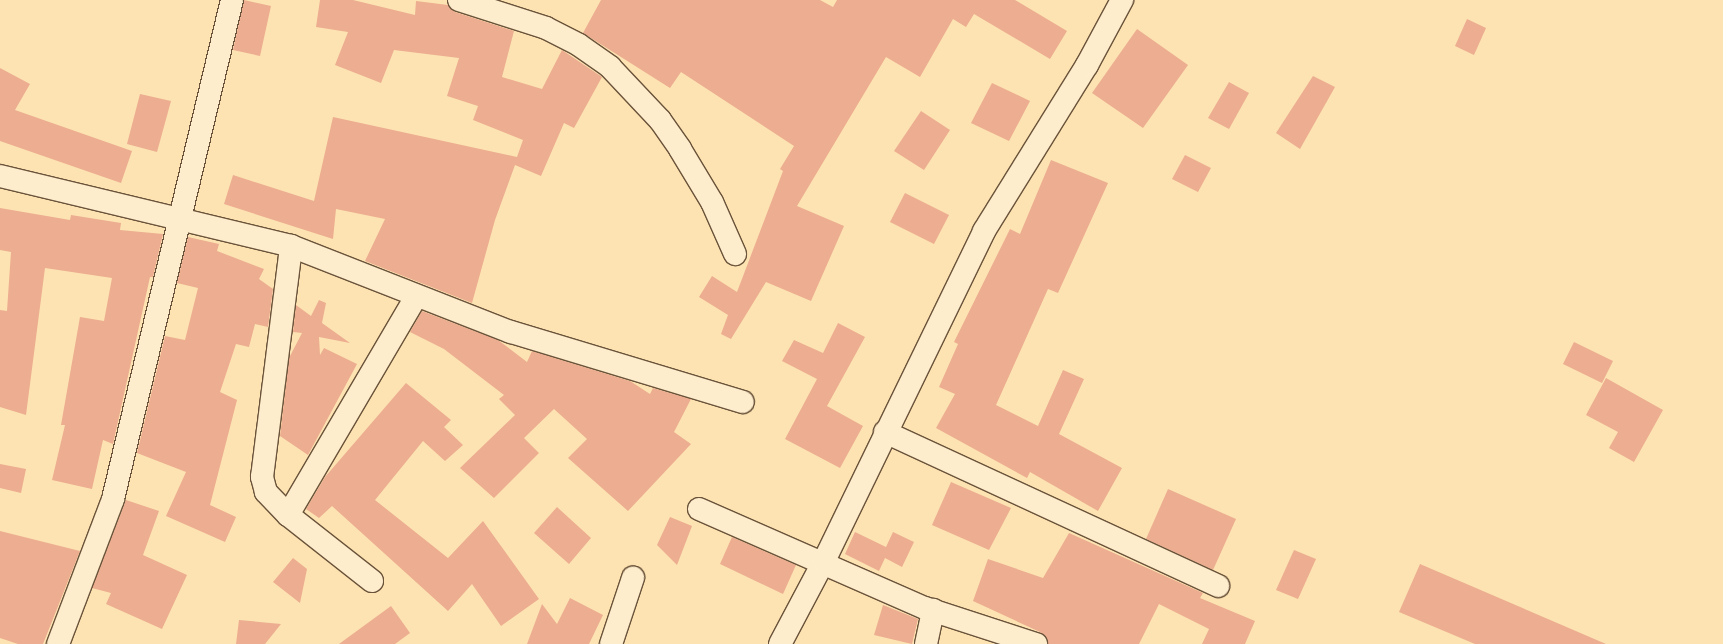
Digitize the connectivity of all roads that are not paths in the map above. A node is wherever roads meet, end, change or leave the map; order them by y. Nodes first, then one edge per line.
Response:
1 (232, 0) edge
2 (459, 0) edge
3 (1122, 0) edge
4 (0, 176) edge
5 (181, 218) junction
6 (291, 246) junction
7 (735, 254) dead end
8 (416, 297) junction
9 (743, 402) dead end
10 (885, 432) junction
11 (700, 509) dead end
12 (288, 515) junction
13 (824, 561) junction
14 (633, 578) dead end
15 (372, 581) dead end
16 (1218, 586) dead end
17 (933, 610) junction
18 (58, 644) edge
19 (611, 644) edge
20 (780, 644) edge
21 (926, 644) edge
22 (1036, 644) edge

1 - 5 street
2 - 7 street
3 - 10 street
4 - 5 street
5 - 6 street
5 - 18 street
6 - 8 street
6 - 12 street
8 - 9 street
8 - 12 street
10 - 13 street
10 - 16 street
11 - 13 street
12 - 15 street
13 - 17 street
13 - 20 street
14 - 19 street
17 - 21 street
17 - 22 street

